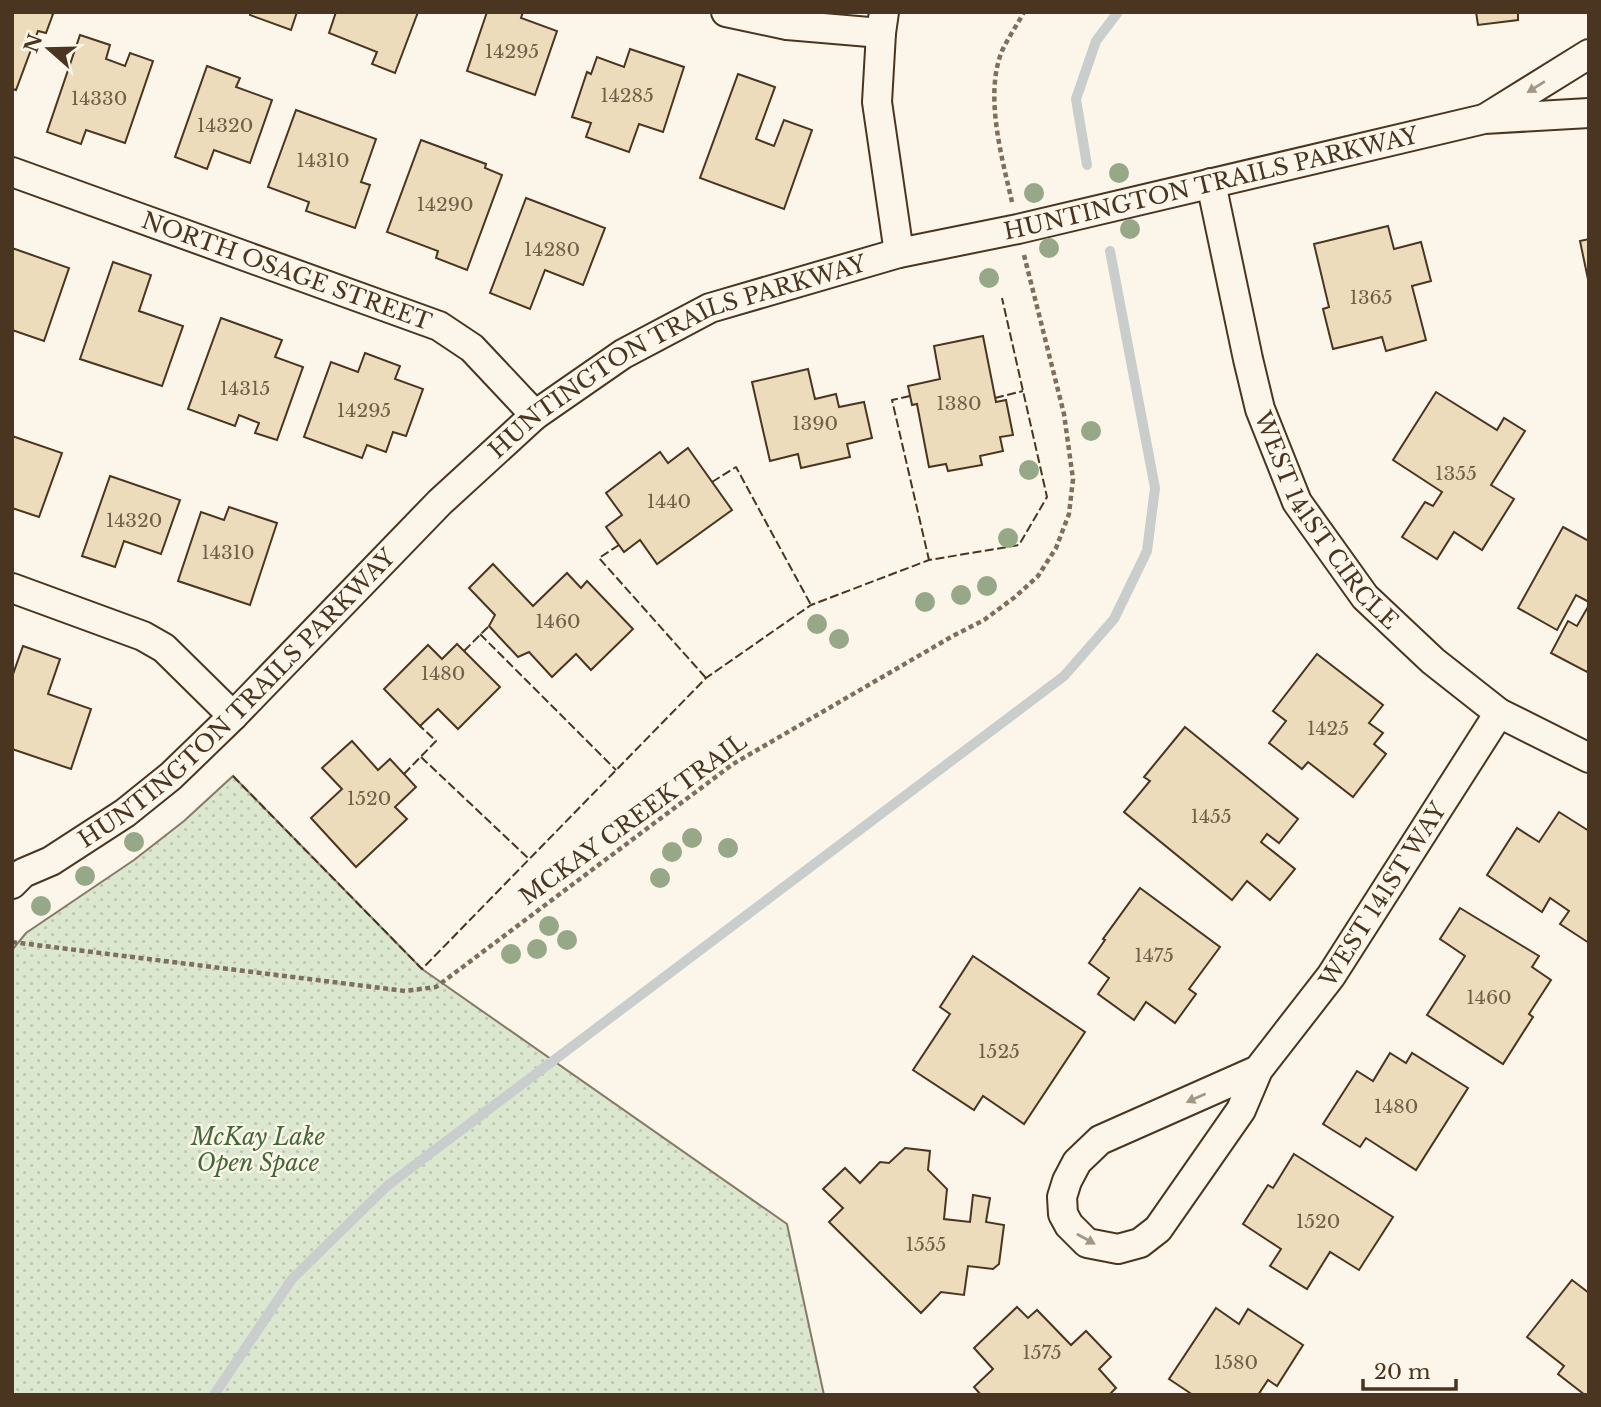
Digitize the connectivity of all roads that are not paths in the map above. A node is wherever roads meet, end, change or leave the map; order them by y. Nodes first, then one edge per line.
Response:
1 (726, 12) edge
2 (882, 23) edge
3 (1589, 54) edge
4 (1589, 113) edge
5 (1484, 119) junction
6 (12, 172) edge
7 (1211, 183) junction
8 (900, 253) junction
9 (535, 415) junction
10 (12, 588) edge
11 (1499, 713) junction
12 (233, 716) junction
13 (1589, 758) edge
14 (16, 877) edge
15 (1258, 1070) junction

1 - 2 street
2 - 8 street
3 -> 5 street, HUNTINGTON TRAILS PARKWAY
4 - 5 street, HUNTINGTON TRAILS PARKWAY
5 - 7 street, HUNTINGTON TRAILS PARKWAY
6 - 9 street, NORTH OSAGE STREET
7 - 8 street, HUNTINGTON TRAILS PARKWAY
7 - 11 street, WEST 141ST CIRCLE
8 - 9 street, HUNTINGTON TRAILS PARKWAY
9 - 12 street, HUNTINGTON TRAILS PARKWAY
10 - 12 street
11 - 13 street, WEST 141ST CIRCLE
11 - 15 street, WEST 141ST WAY
12 - 14 street, HUNTINGTON TRAILS PARKWAY
15 -> 15 street, WEST 141ST WAY

